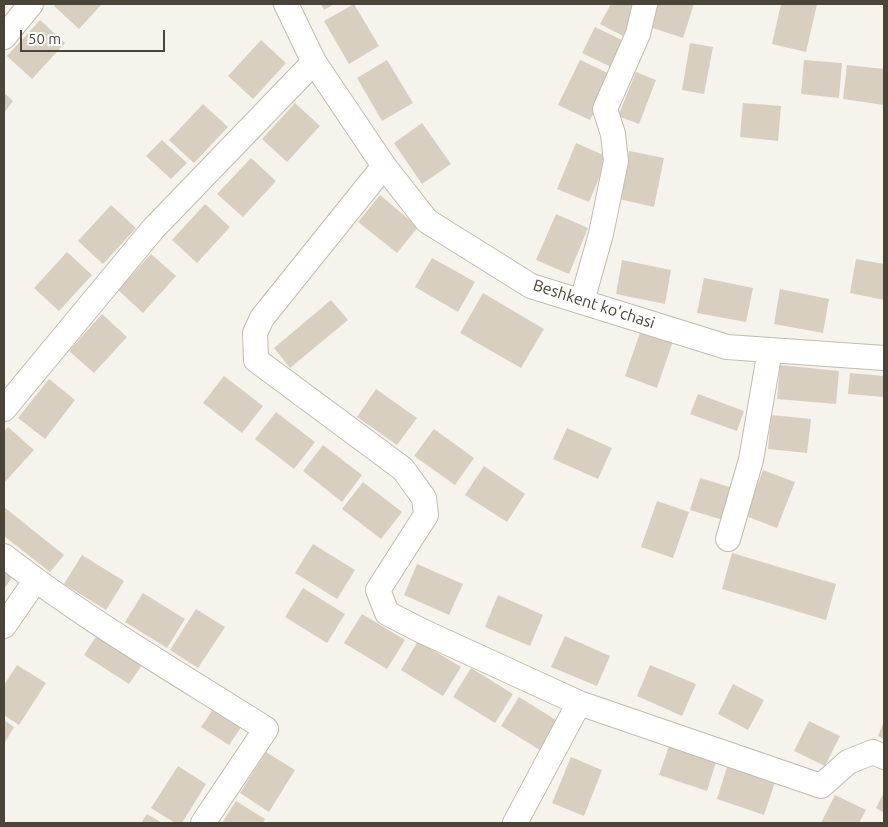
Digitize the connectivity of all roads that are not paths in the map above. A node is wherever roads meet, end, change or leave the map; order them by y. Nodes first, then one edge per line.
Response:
1 (31, 4) edge
2 (286, 4) edge
3 (645, 4) edge
4 (4, 37) edge
5 (314, 62) junction
6 (384, 166) junction
7 (582, 301) junction
8 (770, 350) junction
9 (884, 358) edge
10 (4, 409) edge
11 (728, 539) dead end
12 (4, 556) edge
13 (35, 581) junction
14 (4, 626) edge
15 (578, 703) junction
16 (884, 757) edge
17 (204, 823) edge
18 (515, 823) edge

1 - 4 street
2 - 5 street, Beshkent ko'chasi
3 - 7 street
5 - 6 street, Beshkent ko'chasi
5 - 10 street
6 - 7 street, Beshkent ko'chasi
6 - 15 street
7 - 8 street, Beshkent ko'chasi
8 - 9 street, Beshkent ko'chasi
8 - 11 street
12 - 13 street
13 - 14 street
13 - 17 street
15 - 16 street
15 - 18 street

